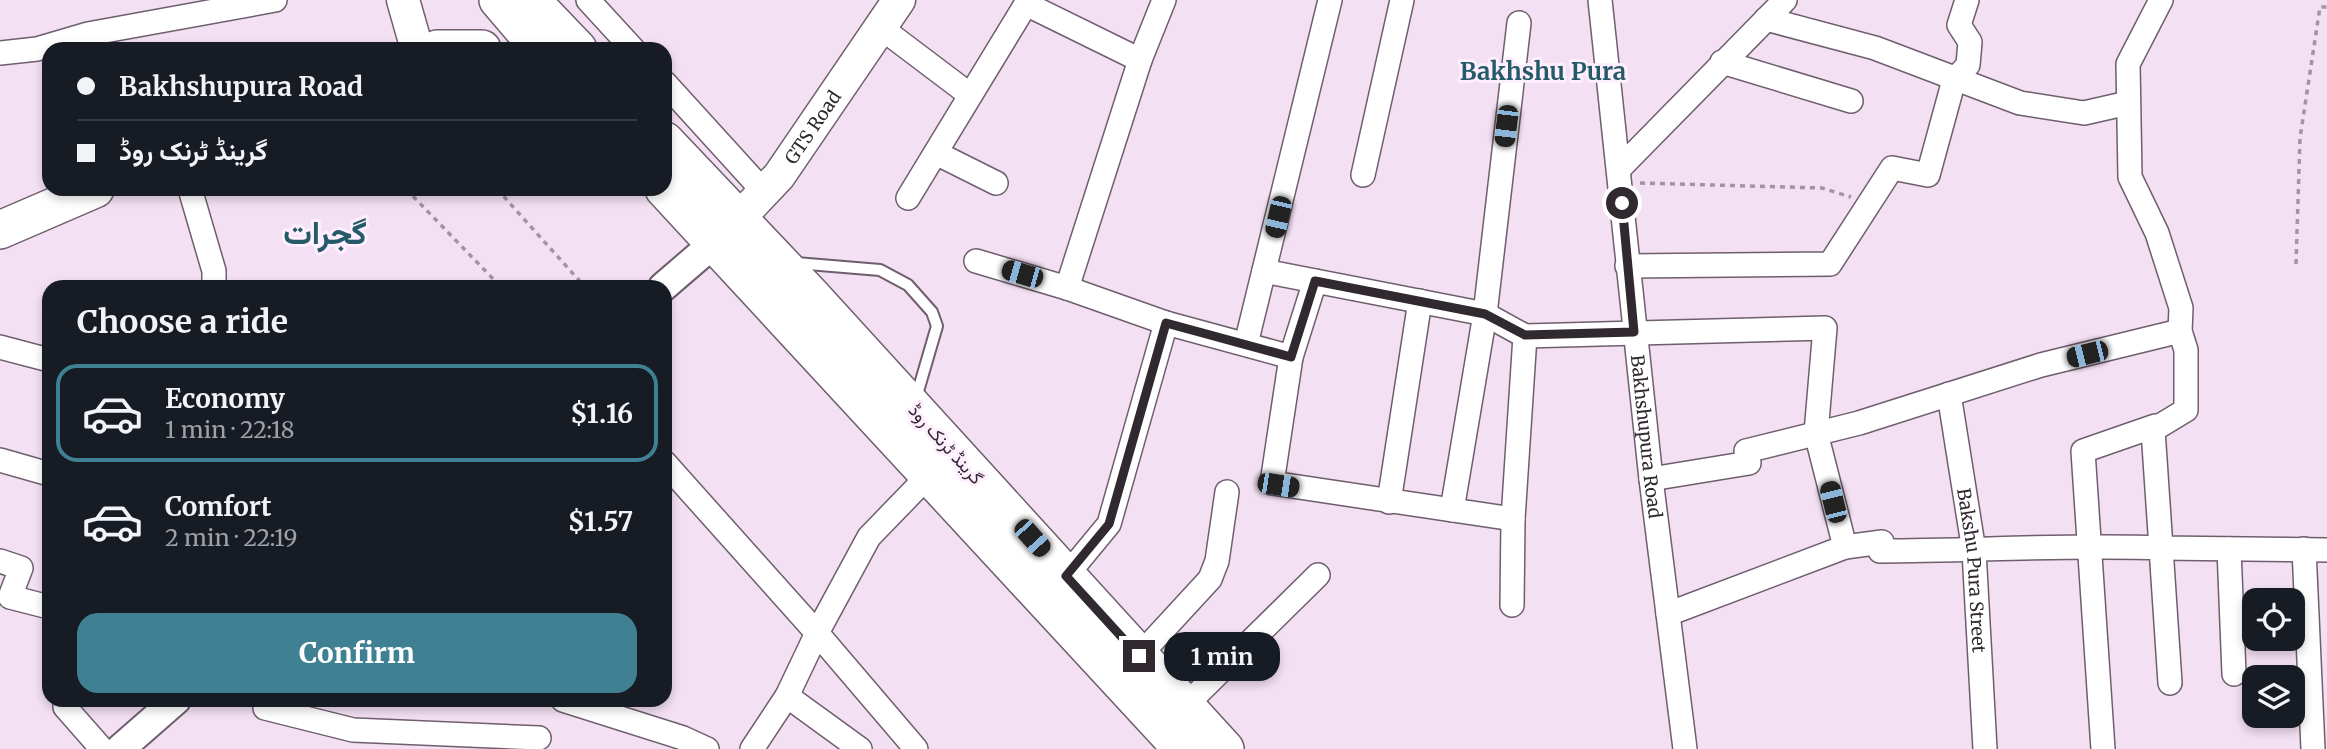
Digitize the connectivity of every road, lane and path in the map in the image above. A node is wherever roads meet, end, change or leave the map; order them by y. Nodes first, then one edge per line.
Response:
1 (275, 0) edge
2 (403, 0) edge
3 (498, 0) edge
4 (588, 0) edge
5 (899, 0) edge
6 (1164, 0) edge
7 (1330, 0) edge
8 (1402, 0) edge
9 (1600, 0) edge
10 (1785, 0) edge
11 (1967, 0) edge
12 (2161, 0) edge
13 (539, 2) edge
14 (1027, 2) edge
15 (2327, 7) edge
16 (1766, 19) junction
17 (1519, 23) dead end
18 (880, 27) junction
19 (61, 42) edge
20 (415, 42) edge
21 (534, 42) edge
22 (572, 42) edge
23 (627, 42) edge
24 (42, 48) edge
25 (0, 53) edge
26 (1140, 60) junction
27 (1722, 62) junction
28 (1954, 80) junction
29 (672, 91) edge
30 (970, 95) junction
31 (1851, 101) dead end
32 (2129, 103) junction
33 (672, 148) edge
34 (936, 153) junction
35 (1363, 175) dead end
36 (1619, 175) junction
37 (996, 183) dead end
38 (765, 193) junction
39 (79, 196) edge
40 (192, 196) edge
41 (412, 196) edge
42 (502, 196) edge
43 (670, 196) edge
44 (908, 198) dead end
45 (1870, 202) junction
46 (740, 220) junction
47 (0, 230) edge
48 (713, 244) junction
49 (976, 261) dead end
50 (779, 262) junction
51 (2296, 264) dead end
52 (1627, 266) junction
53 (1265, 271) junction
54 (214, 280) edge
55 (494, 280) edge
56 (579, 280) edge
57 (671, 280) edge
58 (1315, 281) junction
59 (1068, 288) junction
60 (1420, 301) junction
61 (1485, 314) junction
62 (1166, 323) junction
63 (2180, 331) junction
64 (1634, 332) junction
65 (1525, 335) junction
66 (1246, 344) junction
67 (0, 347) edge
68 (1291, 357) junction
69 (42, 358) edge
70 (1948, 394) junction
71 (913, 407) junction
72 (2155, 426) junction
73 (1816, 433) junction
74 (0, 460) edge
75 (672, 471) edge
76 (42, 472) edge
77 (929, 475) junction
78 (1651, 479) junction
79 (1227, 492) dead end
80 (1389, 502) junction
81 (1452, 510) junction
82 (1513, 519) junction
83 (2089, 545) junction
84 (1845, 547) junction
85 (2161, 548) junction
86 (2229, 549) junction
87 (2316, 549) edge
88 (1974, 551) junction
89 (0, 561) edge
90 (1318, 575) dead end
91 (1066, 576) junction
92 (42, 605) edge
93 (1511, 606) dead end
94 (1668, 614) junction
95 (817, 633) junction
96 (1139, 656) junction
97 (2234, 674) dead end
98 (2170, 683) dead end
99 (787, 696) junction
100 (1185, 706) junction
101 (66, 707) edge
102 (168, 707) edge
103 (609, 707) edge
104 (265, 708) dead end
105 (539, 738) dead end
106 (352, 739) edge
107 (903, 744) edge
108 (102, 749) edge
109 (120, 749) edge
110 (707, 749) edge
111 (752, 749) edge
112 (860, 749) edge
113 (1182, 749) edge
114 (1225, 749) edge
115 (1685, 749) edge
116 (1985, 749) edge
117 (2102, 749) edge
118 (2313, 749) edge

1 - 19 street
2 - 20 main road
3 - 21 main road
4 - 23 street
5 - 18 main road, GTS Road
6 - 26 street
7 - 53 street
8 - 35 street
9 - 36 street, Bakhshupura Road
10 - 16 street
11 - 28 street
12 - 32 street
13 - 22 main road
14 - 26 street
14 - 30 street
15 - 51 path
16 - 27 street
16 - 28 street
17 - 61 street
18 - 30 street
18 - 38 main road, GTS Road
24 - 25 street
26 - 59 street
27 - 31 street
27 - 36 street
28 - 32 street
28 - 45 street
29 - 38 street
30 - 34 street
32 - 63 street
33 - 46 main road, گرینڈ ٹرنک روڈ
34 - 37 street
34 - 44 street
36 - 45 path
36 - 52 street, Bakhshupura Road
38 - 46 main road, GTS Road
39 - 47 main road
40 - 54 street
41 - 55 path
42 - 56 path
43 - 48 main road, گرینڈ ٹرنک روڈ
45 - 52 street
46 - 48 main road, GTS Road
46 - 50 main road, گرینڈ ٹرنک روڈ
48 - 57 street
48 - 77 main road, گرینڈ ٹرنک روڈ
49 - 59 street
50 - 71 main road, گرینڈ ٹرنک روڈ
50 - 71 lane
52 - 64 street, Bakhshupura Road
53 - 58 street
53 - 66 street
58 - 60 street
58 - 68 street
59 - 62 street
60 - 61 street
60 - 80 street
61 - 65 street
61 - 81 street
62 - 66 street
62 - 91 street
63 - 70 street
63 - 72 street
64 - 65 street
64 - 73 street
64 - 78 street, Bakhshupura Road
65 - 82 street
66 - 68 street
67 - 69 street
68 - 80 street
70 - 73 street
70 - 88 street, Bakshu Pura Street
71 - 91 main road, گرینڈ ٹرنک روڈ
72 - 83 street
72 - 85 street
73 - 78 street
73 - 84 street
74 - 76 street
75 - 95 street
77 - 95 street
77 - 113 main road, گرینڈ ٹرنک روڈ
78 - 94 street, Bakhshupura Road
79 - 96 street
80 - 81 street
81 - 82 street
82 - 93 street
83 - 85 street
83 - 88 street
83 - 117 street
84 - 88 street
84 - 94 street
85 - 86 street
85 - 98 street
86 - 87 street
86 - 97 street
87 - 118 street
88 - 116 street, Bakshu Pura Street
89 - 92 street
90 - 100 street
91 - 96 main road, گرینڈ ٹرنک روڈ
94 - 115 street, Bakhshupura Road
95 - 99 street
95 - 107 street
96 - 100 main road, گرینڈ ٹرنک روڈ
99 - 111 street
99 - 112 street
100 - 114 main road, گرینڈ ٹرنک روڈ
101 - 108 street
102 - 109 street
103 - 110 street
104 - 106 street
105 - 106 street

